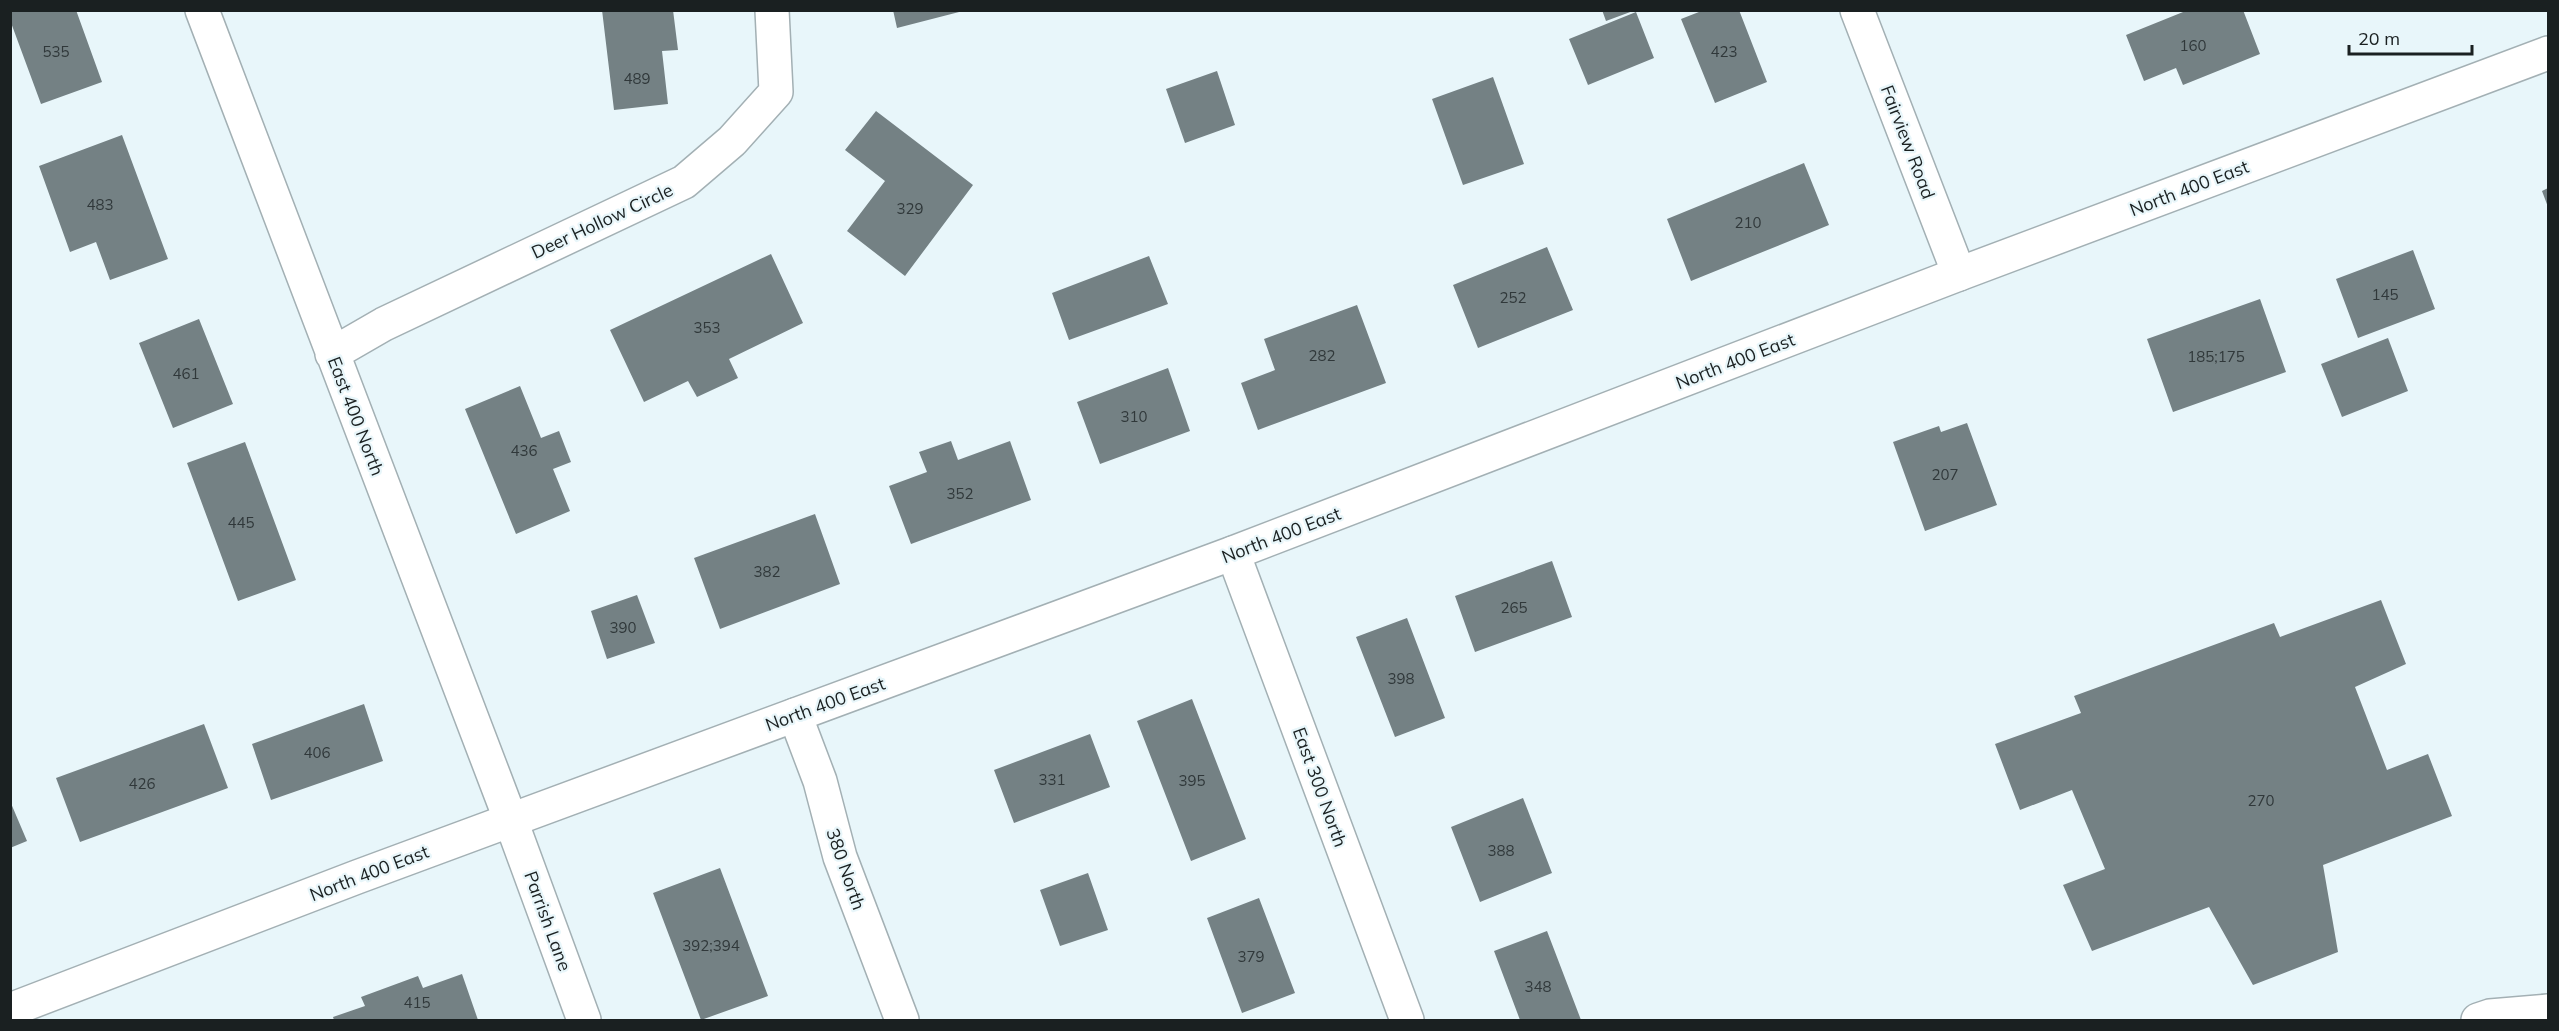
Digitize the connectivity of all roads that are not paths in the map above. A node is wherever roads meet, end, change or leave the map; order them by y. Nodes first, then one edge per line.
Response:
1 (202, 10) edge
2 (772, 10) edge
3 (1857, 10) edge
4 (2548, 52) edge
5 (1959, 274) junction
6 (332, 354) junction
7 (1233, 553) junction
8 (795, 715) junction
9 (511, 820) junction
10 (10, 1010) edge
11 (2548, 1011) edge
12 (584, 1020) edge
13 (902, 1020) edge
14 (1407, 1020) edge
15 (2478, 1020) edge

1 - 6 street, East 400 North
2 - 6 street, Deer Hollow Circle
3 - 5 street, Fairview Road
4 - 5 street, North 400 East
5 - 7 street, North 400 East
6 - 9 street, East 400 North
7 - 8 street, North 400 East
7 - 14 street, East 300 North
8 - 9 street, North 400 East
8 - 13 street, 380 North
9 - 10 street, North 400 East
9 - 12 street, Parrish Lane
11 - 15 street

